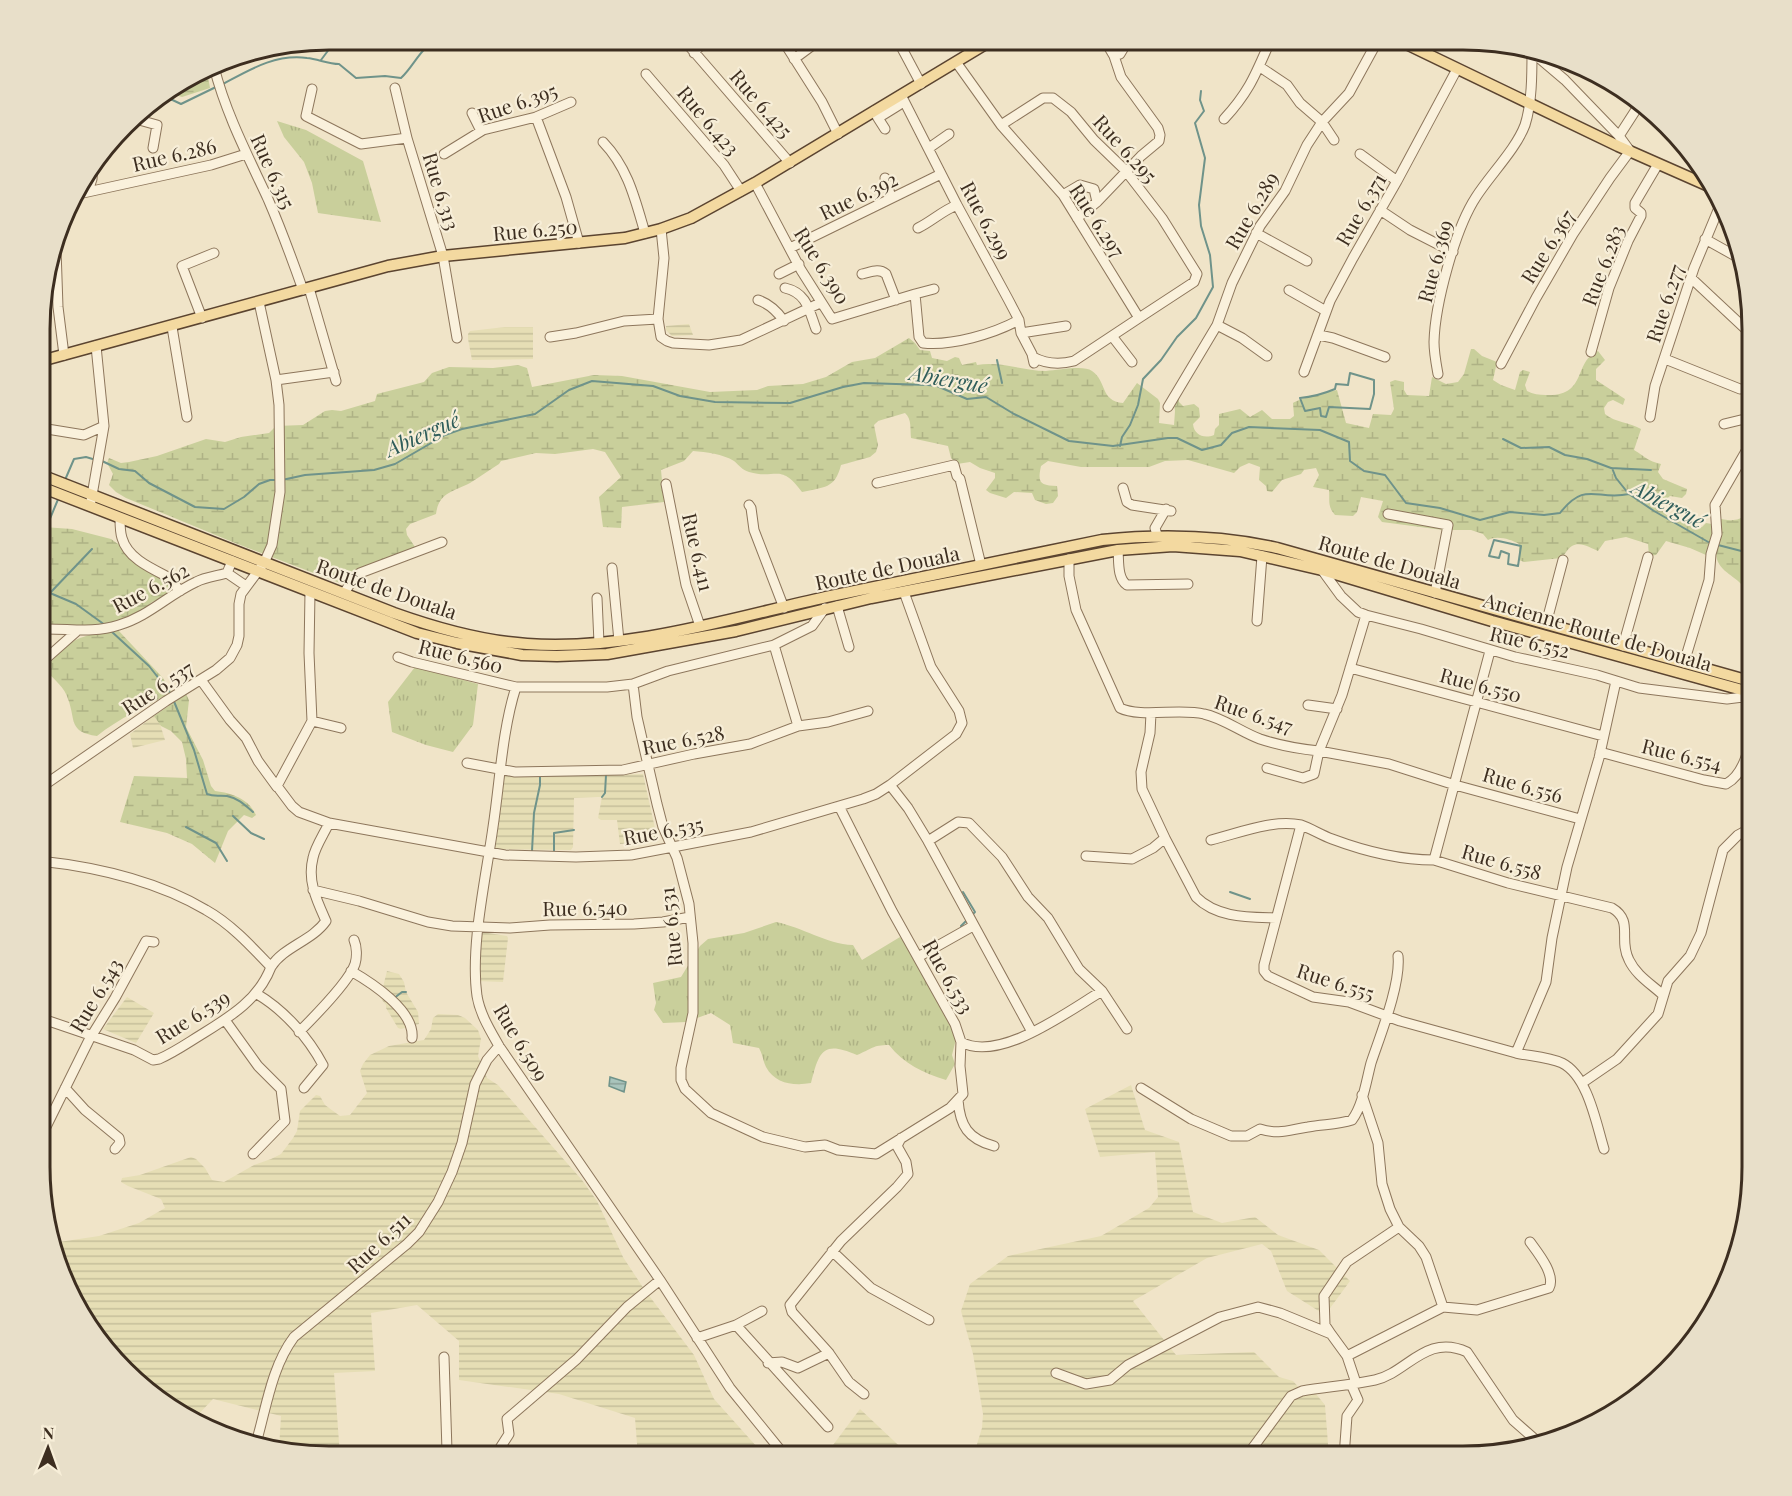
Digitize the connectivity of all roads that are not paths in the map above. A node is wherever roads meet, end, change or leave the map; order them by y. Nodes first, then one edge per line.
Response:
1 (692, 50) edge
2 (697, 50) edge
3 (789, 50) edge
4 (806, 50) edge
5 (903, 50) edge
6 (976, 50) edge
7 (1110, 50) edge
8 (1122, 50) edge
9 (1267, 50) edge
10 (1373, 50) edge
11 (1418, 50) edge
12 (694, 53) junction
13 (1114, 56) junction
14 (794, 59) junction
15 (1536, 59) edge
16 (956, 62) junction
17 (1546, 62) edge
18 (1260, 67) junction
19 (1457, 69) junction
20 (216, 74) edge
21 (646, 74) dead end
22 (921, 84) junction
23 (395, 88) dead end
24 (312, 89) dead end
25 (900, 100) junction
26 (571, 102) dead end
27 (1529, 102) junction
28 (1636, 110) edge
29 (1071, 112) junction
30 (472, 113) dead end
31 (876, 115) junction
32 (536, 117) junction
33 (1061, 118) dead end
34 (1224, 119) dead end
35 (143, 121) edge
36 (1322, 122) junction
37 (1001, 125) junction
38 (885, 129) dead end
39 (483, 130) junction
40 (838, 134) junction
41 (948, 134) dead end
42 (1619, 136) junction
43 (407, 138) junction
44 (1334, 140) dead end
45 (603, 142) dead end
46 (153, 148) dead end
47 (929, 148) junction
48 (1102, 148) junction
49 (1630, 151) junction
50 (246, 154) junction
51 (444, 154) dead end
52 (1360, 154) dead end
53 (1096, 157) dead end
54 (790, 162) junction
55 (1658, 164) junction
56 (1125, 170) junction
57 (941, 174) junction
58 (885, 178) dead end
59 (1397, 181) junction
60 (755, 183) junction
61 (90, 184) edge
62 (1701, 184) edge
63 (88, 191) joint
64 (741, 191) junction
65 (1063, 195) junction
66 (891, 197) junction
67 (1096, 202) junction
68 (957, 205) junction
69 (1380, 210) junction
70 (1717, 212) edge
71 (1077, 218) junction
72 (918, 228) dead end
73 (661, 229) junction
74 (645, 233) junction
75 (1256, 233) junction
76 (1705, 238) junction
77 (579, 243) junction
78 (790, 248) junction
79 (1453, 252) junction
80 (214, 253) dead end
81 (1732, 255) edge
82 (443, 256) junction
83 (1307, 261) dead end
84 (799, 264) junction
85 (56, 268) edge
86 (779, 274) dead end
87 (862, 274) dead end
88 (1691, 279) junction
89 (785, 288) dead end
90 (306, 289) junction
91 (934, 289) dead end
92 (1288, 290) dead end
93 (915, 294) junction
94 (758, 300) dead end
95 (896, 300) junction
96 (259, 302) junction
97 (820, 303) junction
98 (809, 309) junction
99 (1326, 311) junction
100 (202, 318) junction
101 (1139, 318) junction
102 (658, 319) junction
103 (1019, 320) junction
104 (784, 321) junction
105 (1217, 324) junction
106 (1066, 326) dead end
107 (1742, 326) edge
108 (172, 327) junction
109 (816, 329) dead end
110 (1021, 333) junction
111 (1319, 335) junction
112 (1112, 336) junction
113 (550, 337) dead end
114 (457, 338) dead end
115 (96, 346) junction
116 (1591, 352) dead end
117 (64, 355) junction
118 (1267, 357) dead end
119 (1385, 357) dead end
120 (50, 359) edge
121 (1665, 359) junction
122 (1132, 362) dead end
123 (1501, 364) dead end
124 (1304, 372) dead end
125 (1438, 374) dead end
126 (276, 380) junction
127 (1740, 389) dead end
128 (1168, 407) dead end
129 (187, 417) dead end
130 (1650, 417) dead end
131 (1742, 420) edge
132 (1724, 424) dead end
133 (104, 426) junction
134 (50, 429) edge
135 (84, 435) junction
136 (101, 445) junction
137 (1742, 458) edge
138 (50, 479) edge
139 (877, 483) dead end
140 (666, 484) dead end
141 (1123, 488) dead end
142 (50, 491) edge
143 (92, 495) junction
144 (749, 505) dead end
145 (90, 507) junction
146 (1388, 514) dead end
147 (120, 518) junction
148 (1157, 535) junction
149 (442, 542) dead end
150 (1118, 550) junction
151 (1262, 556) junction
152 (1648, 557) dead end
153 (1069, 559) junction
154 (1563, 560) dead end
155 (232, 561) junction
156 (981, 565) junction
157 (261, 567) junction
158 (612, 568) dead end
159 (1322, 570) junction
160 (227, 573) junction
161 (1188, 584) dead end
162 (246, 586) junction
163 (180, 591) junction
164 (310, 591) junction
165 (904, 592) junction
166 (344, 593) junction
167 (1435, 593) junction
168 (597, 598) dead end
169 (824, 604) junction
170 (837, 606) junction
171 (784, 608) junction
172 (1366, 615) junction
173 (1257, 621) dead end
174 (1546, 624) junction
175 (700, 626) junction
176 (50, 628) edge
177 (76, 632) junction
178 (619, 641) junction
179 (599, 643) junction
180 (774, 645) junction
181 (1623, 646) junction
182 (849, 647) dead end
183 (1490, 651) junction
184 (50, 655) edge
185 (398, 657) dead end
186 (1684, 663) junction
187 (1350, 668) junction
188 (201, 680) junction
189 (1616, 681) junction
190 (633, 684) junction
191 (1742, 684) edge
192 (1742, 685) edge
193 (516, 687) junction
194 (1742, 691) edge
195 (1478, 702) junction
196 (1308, 705) dead end
197 (1337, 709) junction
198 (868, 711) dead end
199 (1151, 713) junction
200 (312, 721) junction
201 (798, 726) junction
202 (341, 728) dead end
203 (1603, 736) junction
204 (1319, 751) junction
205 (1600, 752) junction
206 (467, 763) dead end
207 (649, 764) junction
208 (1742, 765) edge
209 (1267, 768) dead end
210 (501, 771) junction
211 (50, 781) edge
212 (890, 785) junction
213 (1455, 785) junction
214 (277, 787) junction
215 (839, 806) junction
216 (1580, 819) junction
217 (329, 823) junction
218 (1301, 825) junction
219 (1742, 833) edge
220 (1165, 838) junction
221 (1211, 840) dead end
222 (928, 841) junction
223 (672, 847) junction
224 (490, 852) junction
225 (1086, 856) dead end
226 (1434, 860) junction
227 (50, 862) edge
228 (313, 890) junction
229 (1561, 896) junction
230 (690, 916) junction
231 (1276, 918) junction
232 (479, 926) junction
233 (973, 926) junction
234 (354, 940) dead end
235 (154, 942) dead end
236 (1398, 956) dead end
237 (918, 957) junction
238 (271, 968) junction
239 (351, 971) junction
240 (1102, 991) junction
241 (257, 993) junction
242 (1663, 995) junction
243 (1387, 1017) junction
244 (225, 1020) junction
245 (50, 1021) edge
246 (1127, 1029) dead end
247 (299, 1032) junction
248 (1032, 1032) junction
249 (92, 1035) junction
250 (412, 1038) dead end
251 (961, 1042) junction
252 (499, 1046) junction
253 (1516, 1053) junction
254 (1582, 1083) junction
255 (65, 1088) junction
256 (304, 1088) dead end
257 (1141, 1088) dead end
258 (1362, 1095) junction
259 (958, 1100) junction
260 (50, 1119) edge
261 (901, 1138) junction
262 (994, 1146) dead end
263 (115, 1149) dead end
264 (1604, 1149) dead end
265 (253, 1154) dead end
266 (1399, 1227) junction
267 (1530, 1242) dead end
268 (832, 1251) junction
269 (660, 1280) junction
270 (1443, 1307) junction
271 (762, 1311) dead end
272 (929, 1320) dead end
273 (736, 1324) junction
274 (1330, 1334) junction
275 (697, 1338) junction
276 (829, 1353) junction
277 (1347, 1356) junction
278 (444, 1357) dead end
279 (768, 1363) junction
280 (1056, 1373) dead end
281 (1354, 1384) junction
282 (864, 1394) dead end
283 (828, 1427) dead end
284 (258, 1437) edge
285 (1533, 1437) edge
286 (447, 1446) edge
287 (502, 1446) edge
288 (777, 1446) edge
289 (1254, 1446) edge
290 (1345, 1446) edge

1 - 12 street, Rue 6.425
2 - 12 street
3 - 14 street
4 - 14 street
5 - 22 street
6 - 16 main road, Rue 6.250
7 - 13 street
8 - 13 street
9 - 18 street
10 - 36 street, Rue 6.289
11 - 19 main road
12 - 54 street, Rue 6.425
13 - 56 street
14 - 40 street
15 - 27 street, Rue 6.369
16 - 22 main road, Rue 6.250
16 - 37 street, Rue 6.297
17 - 42 street
18 - 34 street
18 - 36 street
19 - 27 main road
19 - 59 street, Rue 6.371
20 - 50 street, Rue 6.315
21 - 64 street, Rue 6.423
22 - 25 main road, Rue 6.250
23 - 43 street
24 - 43 street, Rue 6.313
25 - 31 main road, Rue 6.250
25 - 47 street, Rue 6.299
26 - 32 street, Rue 6.395
27 - 49 main road
27 - 79 street, Rue 6.369
28 - 42 street
29 - 33 street
29 - 37 street, Rue 6.295
29 - 48 street, Rue 6.295
30 - 39 street
31 - 38 street
31 - 40 main road, Rue 6.250
32 - 39 street, Rue 6.395
32 - 77 street
35 - 46 street
36 - 44 street
36 - 75 street, Rue 6.289
37 - 65 street, Rue 6.297
39 - 51 street, Rue 6.395
40 - 54 main road, Rue 6.250
41 - 47 street
42 - 49 street
43 - 82 street, Rue 6.313
45 - 74 street
47 - 57 street, Rue 6.299
48 - 53 street
48 - 56 street, Rue 6.295
49 - 55 main road
49 - 123 street, Rue 6.367
50 - 63 street, Rue 6.286
50 - 90 street, Rue 6.315
52 - 59 street
54 - 60 main road, Rue 6.250
55 - 62 main road
55 - 116 street, Rue 6.283
56 - 67 street
56 - 101 street, Rue 6.295
57 - 66 street, Rue 6.392
57 - 68 street, Rue 6.299
58 - 66 street
59 - 69 street, Rue 6.371
60 - 64 main road, Rue 6.250
60 - 78 street, Rue 6.390
61 - 63 street
64 - 73 main road, Rue 6.250
65 - 67 street
65 - 71 street, Rue 6.297
66 - 78 street, Rue 6.392
67 - 71 street
68 - 72 street
68 - 103 street, Rue 6.299
69 - 79 street
69 - 99 street, Rue 6.371
70 - 76 street, Rue 6.277
71 - 101 street, Rue 6.297
73 - 74 main road, Rue 6.250
73 - 102 street
74 - 77 main road, Rue 6.250
75 - 83 street
75 - 105 street, Rue 6.289
76 - 81 street
76 - 88 street, Rue 6.277
77 - 82 main road, Rue 6.250
78 - 84 street, Rue 6.390
79 - 125 street, Rue 6.369
80 - 100 street
82 - 90 main road, Rue 6.250
82 - 114 street, Rue 6.313
84 - 86 street
84 - 97 street, Rue 6.390
85 - 117 street
87 - 95 street
88 - 107 street
88 - 121 street, Rue 6.277
89 - 98 street
90 - 96 main road, Rue 6.250
90 - 126 street, Rue 6.315
91 - 93 street, Rue 6.390
92 - 99 street
93 - 95 street, Rue 6.390
93 - 103 street
94 - 104 street
95 - 97 street, Rue 6.390
96 - 100 main road, Rue 6.250
96 - 126 street, Rue 6.537
97 - 98 street
98 - 104 street
98 - 109 street
99 - 111 street, Rue 6.371
100 - 108 main road, Rue 6.250
101 - 112 street
102 - 104 street
102 - 113 street
103 - 110 street, Rue 6.299
105 - 118 street
105 - 128 street, Rue 6.289
106 - 110 street
108 - 115 main road, Rue 6.250
108 - 129 street
110 - 112 street, Rue 6.299
111 - 119 street
111 - 124 street, Rue 6.371
112 - 122 street
115 - 117 main road, Rue 6.250
115 - 133 street
117 - 120 main road, Rue 6.250
121 - 127 street
121 - 130 street, Rue 6.277
126 - 157 street, Rue 6.537
131 - 132 street
133 - 135 street
133 - 136 street
134 - 135 street
135 - 136 street
136 - 143 street
137 - 186 street
138 - 143 main road, Route de Douala
139 - 156 street
140 - 175 street, Rue 6.411
141 - 148 street
142 - 145 main road, Ancienne Route de Douala
143 - 145 street
143 - 157 main road, Route de Douala
144 - 171 street
145 - 147 main road, Ancienne Route de Douala
146 - 167 street
147 - 155 main road, Ancienne Route de Douala
147 - 163 street
148 - 156 main road, Route de Douala
148 - 167 main road, Route de Douala
149 - 166 street
150 - 151 main road, Ancienne Route de Douala
150 - 153 main road, Ancienne Route de Douala
150 - 161 street
151 - 159 main road, Ancienne Route de Douala
151 - 173 street
152 - 181 street
153 - 165 main road, Ancienne Route de Douala
153 - 199 street, Rue 6.547
154 - 174 street
155 - 157 main road, Ancienne Route de Douala
155 - 160 street
156 - 169 main road, Route de Douala
157 - 162 street, Rue 6.537
157 - 164 main road, Ancienne Route de Douala
157 - 166 main road, Route de Douala
158 - 178 street
159 - 172 street, Rue 6.552
159 - 192 main road, Ancienne Route de Douala
160 - 162 street
160 - 163 street, Rue 6.562
162 - 188 street, Rue 6.537
163 - 177 street, Rue 6.562
164 - 169 main road, Ancienne Route de Douala
164 - 200 street
165 - 170 main road, Ancienne Route de Douala
165 - 212 street, Rue 6.535
166 - 179 main road, Route de Douala
167 - 174 main road, Route de Douala
168 - 179 street
169 - 170 main road, Ancienne Route de Douala
169 - 171 main road, Route de Douala
169 - 180 street
170 - 182 street
171 - 175 main road, Route de Douala
172 - 183 street, Rue 6.552
172 - 187 street
174 - 181 main road, Route de Douala
175 - 178 main road, Route de Douala
176 - 177 street, Rue 6.562
177 - 184 street
178 - 179 main road, Route de Douala
180 - 190 street
180 - 201 street
181 - 186 main road, Route de Douala
183 - 189 street, Rue 6.552
183 - 195 street
185 - 193 street, Rue 6.560
186 - 191 main road, Route de Douala
187 - 195 street, Rue 6.550
187 - 197 street
188 - 211 street, Rue 6.537
188 - 214 street, Rue 6.535
189 - 194 street, Rue 6.552
189 - 203 street
190 - 193 street
190 - 207 street, Rue 6.531
193 - 210 street, Rue 6.509
195 - 203 street, Rue 6.550
195 - 213 street
196 - 197 street
197 - 204 street
198 - 201 street, Rue 6.528
199 - 204 street, Rue 6.547
199 - 220 street
200 - 202 street
200 - 214 street
201 - 207 street, Rue 6.528
203 - 205 street
204 - 209 street
204 - 213 street, Rue 6.547
205 - 208 street, Rue 6.554
205 - 216 street
206 - 210 street, Rue 6.528
207 - 210 street, Rue 6.528
207 - 223 street, Rue 6.531
210 - 224 street, Rue 6.509
212 - 215 street, Rue 6.535
212 - 222 street
213 - 216 street, Rue 6.556
213 - 226 street
214 - 217 street, Rue 6.535
215 - 223 street, Rue 6.535
215 - 237 street, Rue 6.533
216 - 229 street
217 - 224 street, Rue 6.535
217 - 228 street
218 - 221 street
218 - 226 street
218 - 231 street, Rue 6.555
219 - 242 street
220 - 225 street
220 - 231 street
222 - 233 street
222 - 240 street
223 - 224 street, Rue 6.535
223 - 230 street, Rue 6.531
224 - 232 street, Rue 6.509
226 - 229 street, Rue 6.558
227 - 238 street
228 - 232 street, Rue 6.540
228 - 238 street, Rue 6.539
229 - 242 street, Rue 6.558
229 - 253 street
230 - 232 street, Rue 6.540
230 - 261 street, Rue 6.531
231 - 243 street, Rue 6.555
232 - 252 street, Rue 6.509
233 - 237 street
233 - 248 street
234 - 239 street
235 - 249 street, Rue 6.543
236 - 243 street
237 - 251 street, Rue 6.533
238 - 241 street, Rue 6.539
239 - 247 street
239 - 250 street
240 - 246 street
240 - 248 street
241 - 244 street, Rue 6.539
241 - 247 street
242 - 254 street
243 - 253 street, Rue 6.555
243 - 258 street
244 - 249 street, Rue 6.539
244 - 265 street
245 - 249 street, Rue 6.539
247 - 256 street
248 - 251 street
249 - 255 street, Rue 6.543
251 - 259 street, Rue 6.533
252 - 269 street, Rue 6.509
252 - 284 street, Rue 6.511
253 - 254 street, Rue 6.555
254 - 264 street
255 - 260 street, Rue 6.543
255 - 263 street
257 - 258 street
258 - 266 street
259 - 261 street
259 - 262 street
261 - 268 street
266 - 270 street
266 - 274 street
267 - 270 street
268 - 272 street
268 - 276 street
269 - 275 street, Rue 6.509
269 - 287 street
270 - 277 street
271 - 273 street
273 - 275 street
273 - 279 street
274 - 277 street
274 - 280 street
275 - 288 street, Rue 6.509
276 - 279 street
276 - 282 street
277 - 281 street
278 - 286 street
279 - 283 street
281 - 285 street
281 - 289 street
281 - 290 street

